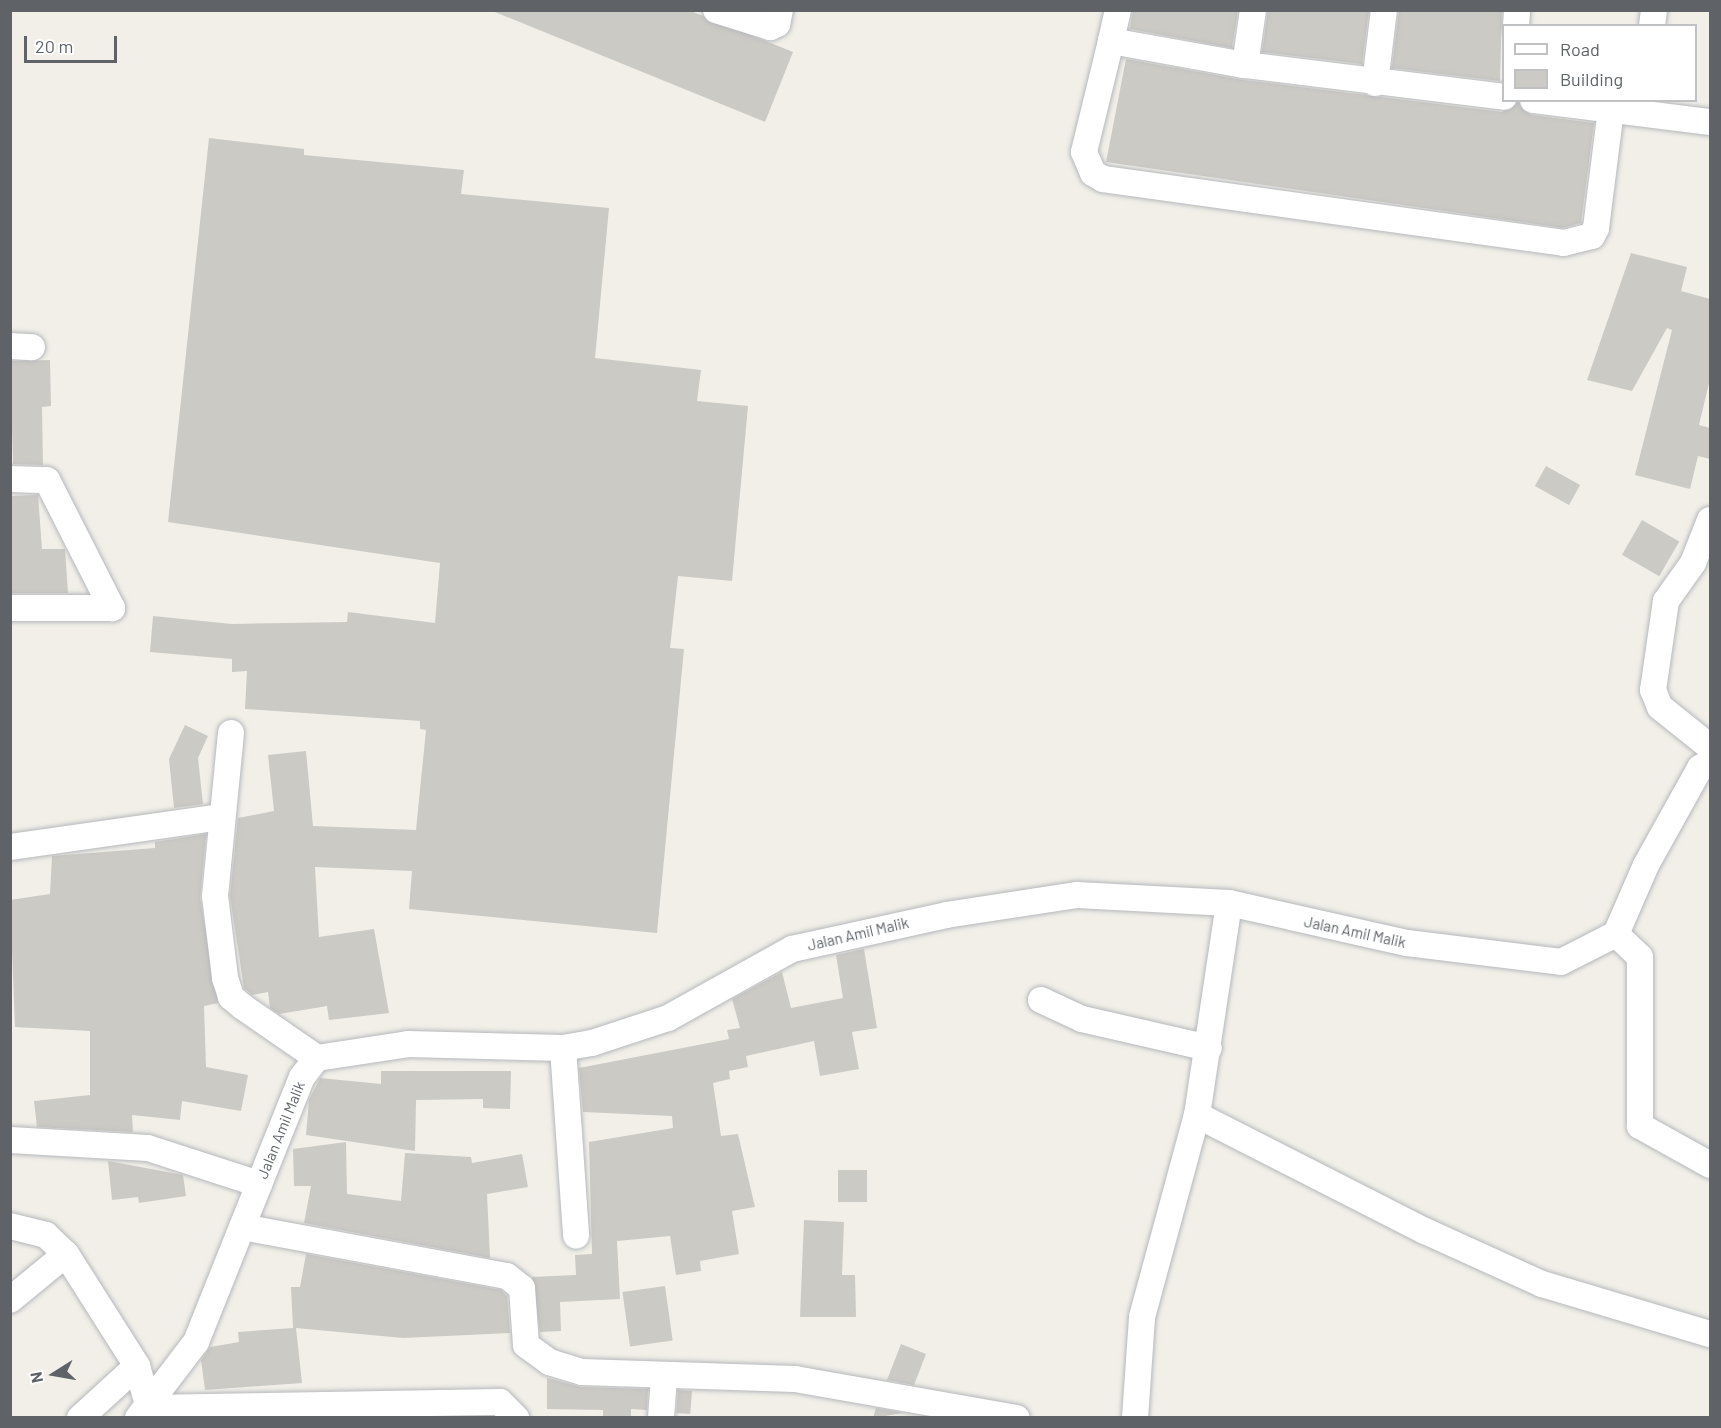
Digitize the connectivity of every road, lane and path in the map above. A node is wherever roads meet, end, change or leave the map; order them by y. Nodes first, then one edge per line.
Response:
1 (716, 10) edge
2 (780, 10) edge
3 (1118, 10) edge
4 (1253, 10) edge
5 (1384, 10) edge
6 (1111, 41) junction
7 (1245, 65) junction
8 (1375, 83) junction
9 (1502, 97) edge
10 (1549, 102) edge
11 (1640, 107) edge
12 (1611, 110) junction
13 (1710, 122) edge
14 (10, 479) edge
15 (1710, 520) edge
16 (10, 608) edge
17 (231, 733) dead end
18 (1710, 747) edge
19 (1710, 762) edge
20 (220, 817) junction
21 (10, 847) edge
22 (1229, 903) junction
23 (1616, 934) junction
24 (1041, 1000) dead end
25 (563, 1048) junction
26 (1209, 1048) junction
27 (317, 1058) junction
28 (1197, 1115) junction
29 (10, 1140) edge
30 (1710, 1165) edge
31 (259, 1184) junction
32 (10, 1226) edge
33 (242, 1227) junction
34 (576, 1236) dead end
35 (66, 1254) junction
36 (10, 1300) edge
37 (1710, 1334) edge
38 (137, 1366) junction
39 (664, 1377) junction
40 (143, 1413) edge
41 (80, 1418) edge
42 (516, 1418) edge
43 (661, 1418) edge
44 (1017, 1418) edge
45 (1135, 1418) edge

1 - 2 street
3 - 6 street
4 - 7 street
5 - 8 street
6 - 7 street
6 - 12 street
7 - 8 street
8 - 9 street
10 - 12 street
11 - 12 street
11 - 13 street
14 - 16 street
15 - 18 street
17 - 20 street
19 - 23 street
20 - 21 street
20 - 27 street
22 - 23 street, Jalan Amil Malik
22 - 25 street, Jalan Amil Malik
22 - 26 street
23 - 30 street
24 - 26 street
25 - 27 street, Jalan Amil Malik
25 - 34 street
26 - 28 street
27 - 31 street, Jalan Amil Malik
28 - 37 street
28 - 45 street
29 - 31 street
31 - 33 street, Jalan Amil Malik
32 - 35 street
33 - 39 street
33 - 40 street, Jalan Amil Malik
35 - 36 street
35 - 38 street
38 - 40 street
38 - 41 street
39 - 43 street
39 - 44 street
40 - 42 street

